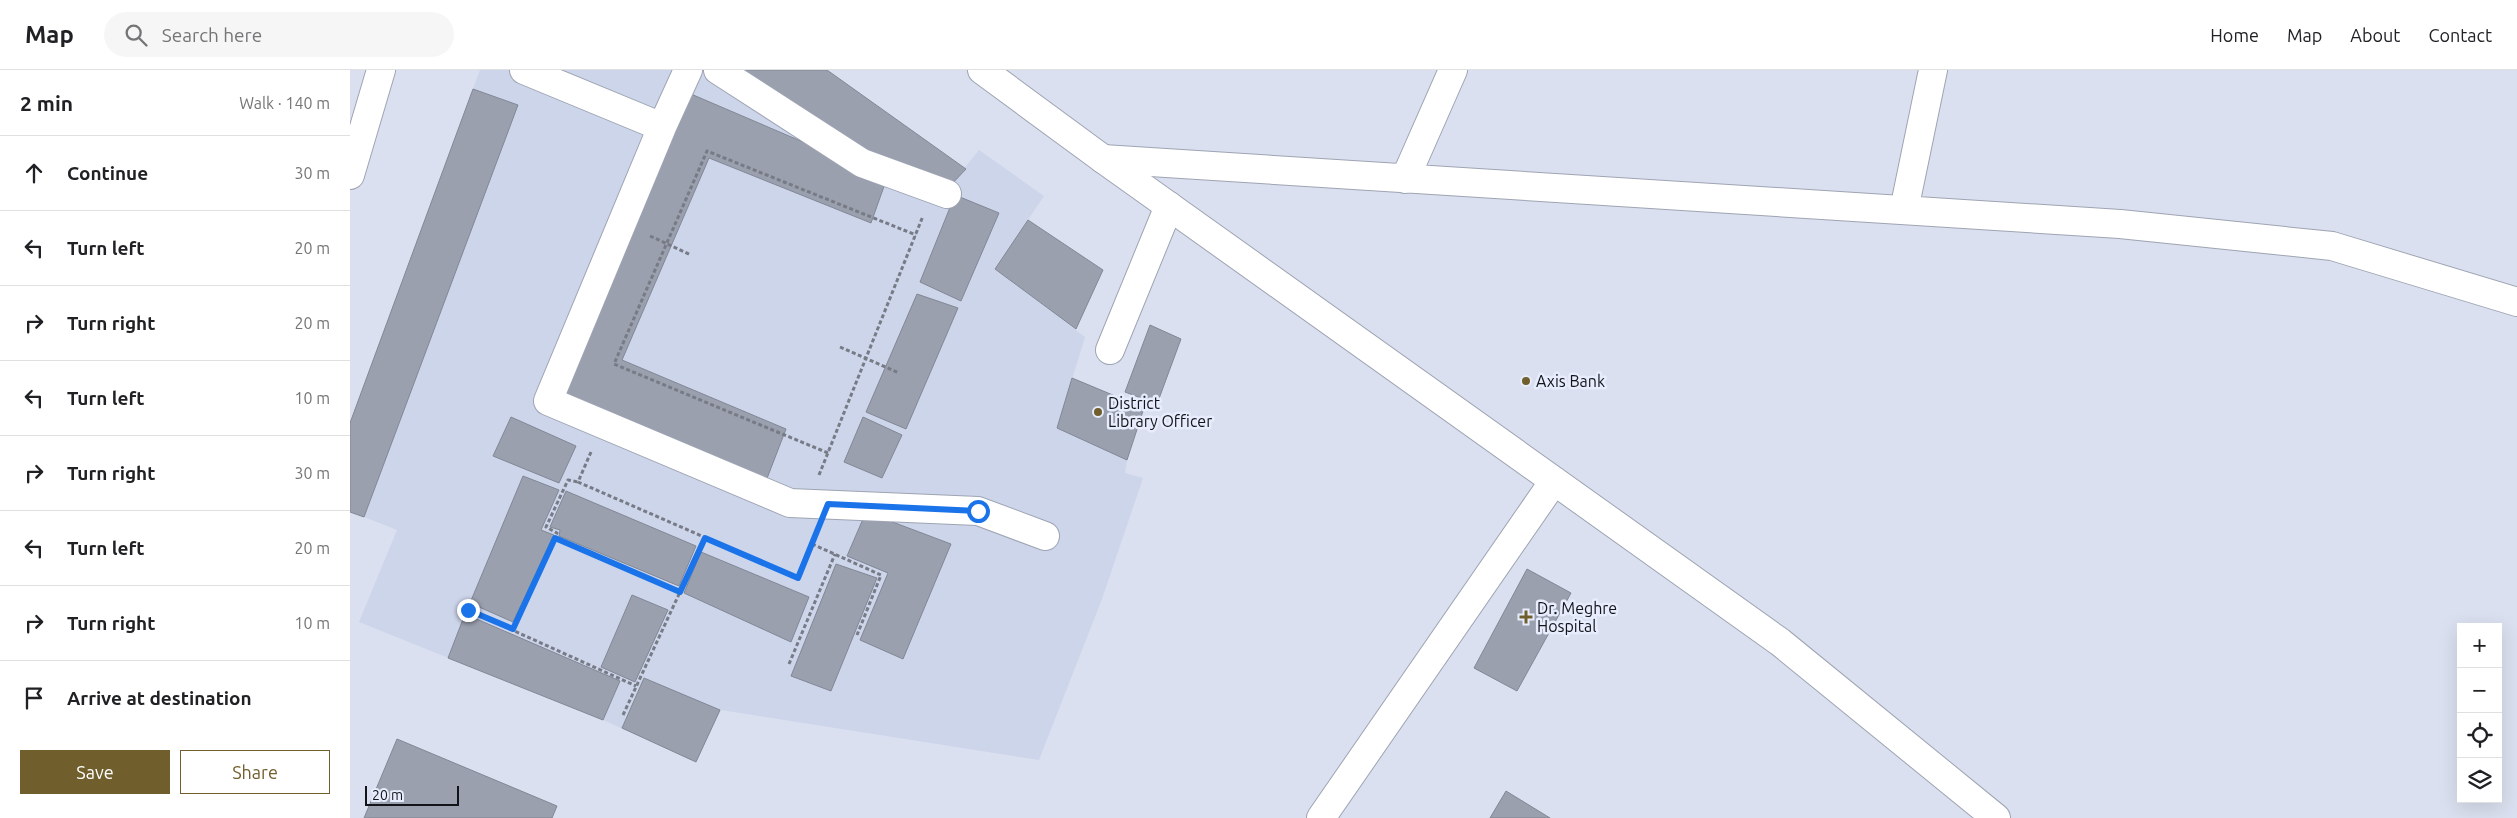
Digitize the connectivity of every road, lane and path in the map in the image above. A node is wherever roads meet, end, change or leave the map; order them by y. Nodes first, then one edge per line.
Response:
1 (381, 70) edge
2 (524, 70) edge
3 (688, 70) edge
4 (718, 70) edge
5 (982, 70) edge
6 (1453, 70) edge
7 (1933, 70) edge
8 (662, 127) junction
9 (1103, 159) junction
10 (350, 175) edge
11 (1406, 179) junction
12 (940, 192) joint
13 (1169, 206) junction
14 (1904, 210) junction
15 (622, 224) junction
16 (916, 235) junction
17 (666, 244) junction
18 (691, 255) dead end
19 (2517, 302) edge
20 (840, 348) dead end
21 (1110, 350) dead end
22 (866, 358) junction
23 (899, 373) dead end
24 (604, 424) junction
25 (828, 453) junction
26 (1554, 481) junction
27 (578, 482) junction
28 (818, 504) junction
29 (1046, 536) dead end
30 (555, 538) junction
31 (705, 538) junction
32 (812, 544) junction
33 (835, 554) junction
34 (680, 592) junction
35 (468, 610) dead end
36 (513, 629) junction
37 (857, 635) dead end
38 (789, 664) dead end
39 (636, 686) junction
40 (623, 715) dead end
41 (1321, 818) edge
42 (1996, 818) edge

1 - 10 street
2 - 8 street
3 - 8 street
4 - 12 street
5 - 9 street
6 - 11 street
7 - 14 street
8 - 15 street
9 - 11 street
9 - 13 street
11 - 14 street
12 - 16 path
13 - 21 street
13 - 26 street
14 - 19 street
15 - 17 path
15 - 24 street
16 - 17 path
16 - 22 path
17 - 18 path
17 - 25 path
20 - 22 path
22 - 23 path
22 - 25 path
24 - 27 path
24 - 28 street
25 - 28 path
26 - 41 street
26 - 42 street
27 - 30 path
27 - 31 path
28 - 29 street
28 - 32 path
30 - 34 path
30 - 36 path
31 - 32 path
31 - 34 path
32 - 33 path
33 - 37 path
33 - 38 path
34 - 39 path
35 - 36 path
36 - 39 path
39 - 40 path

